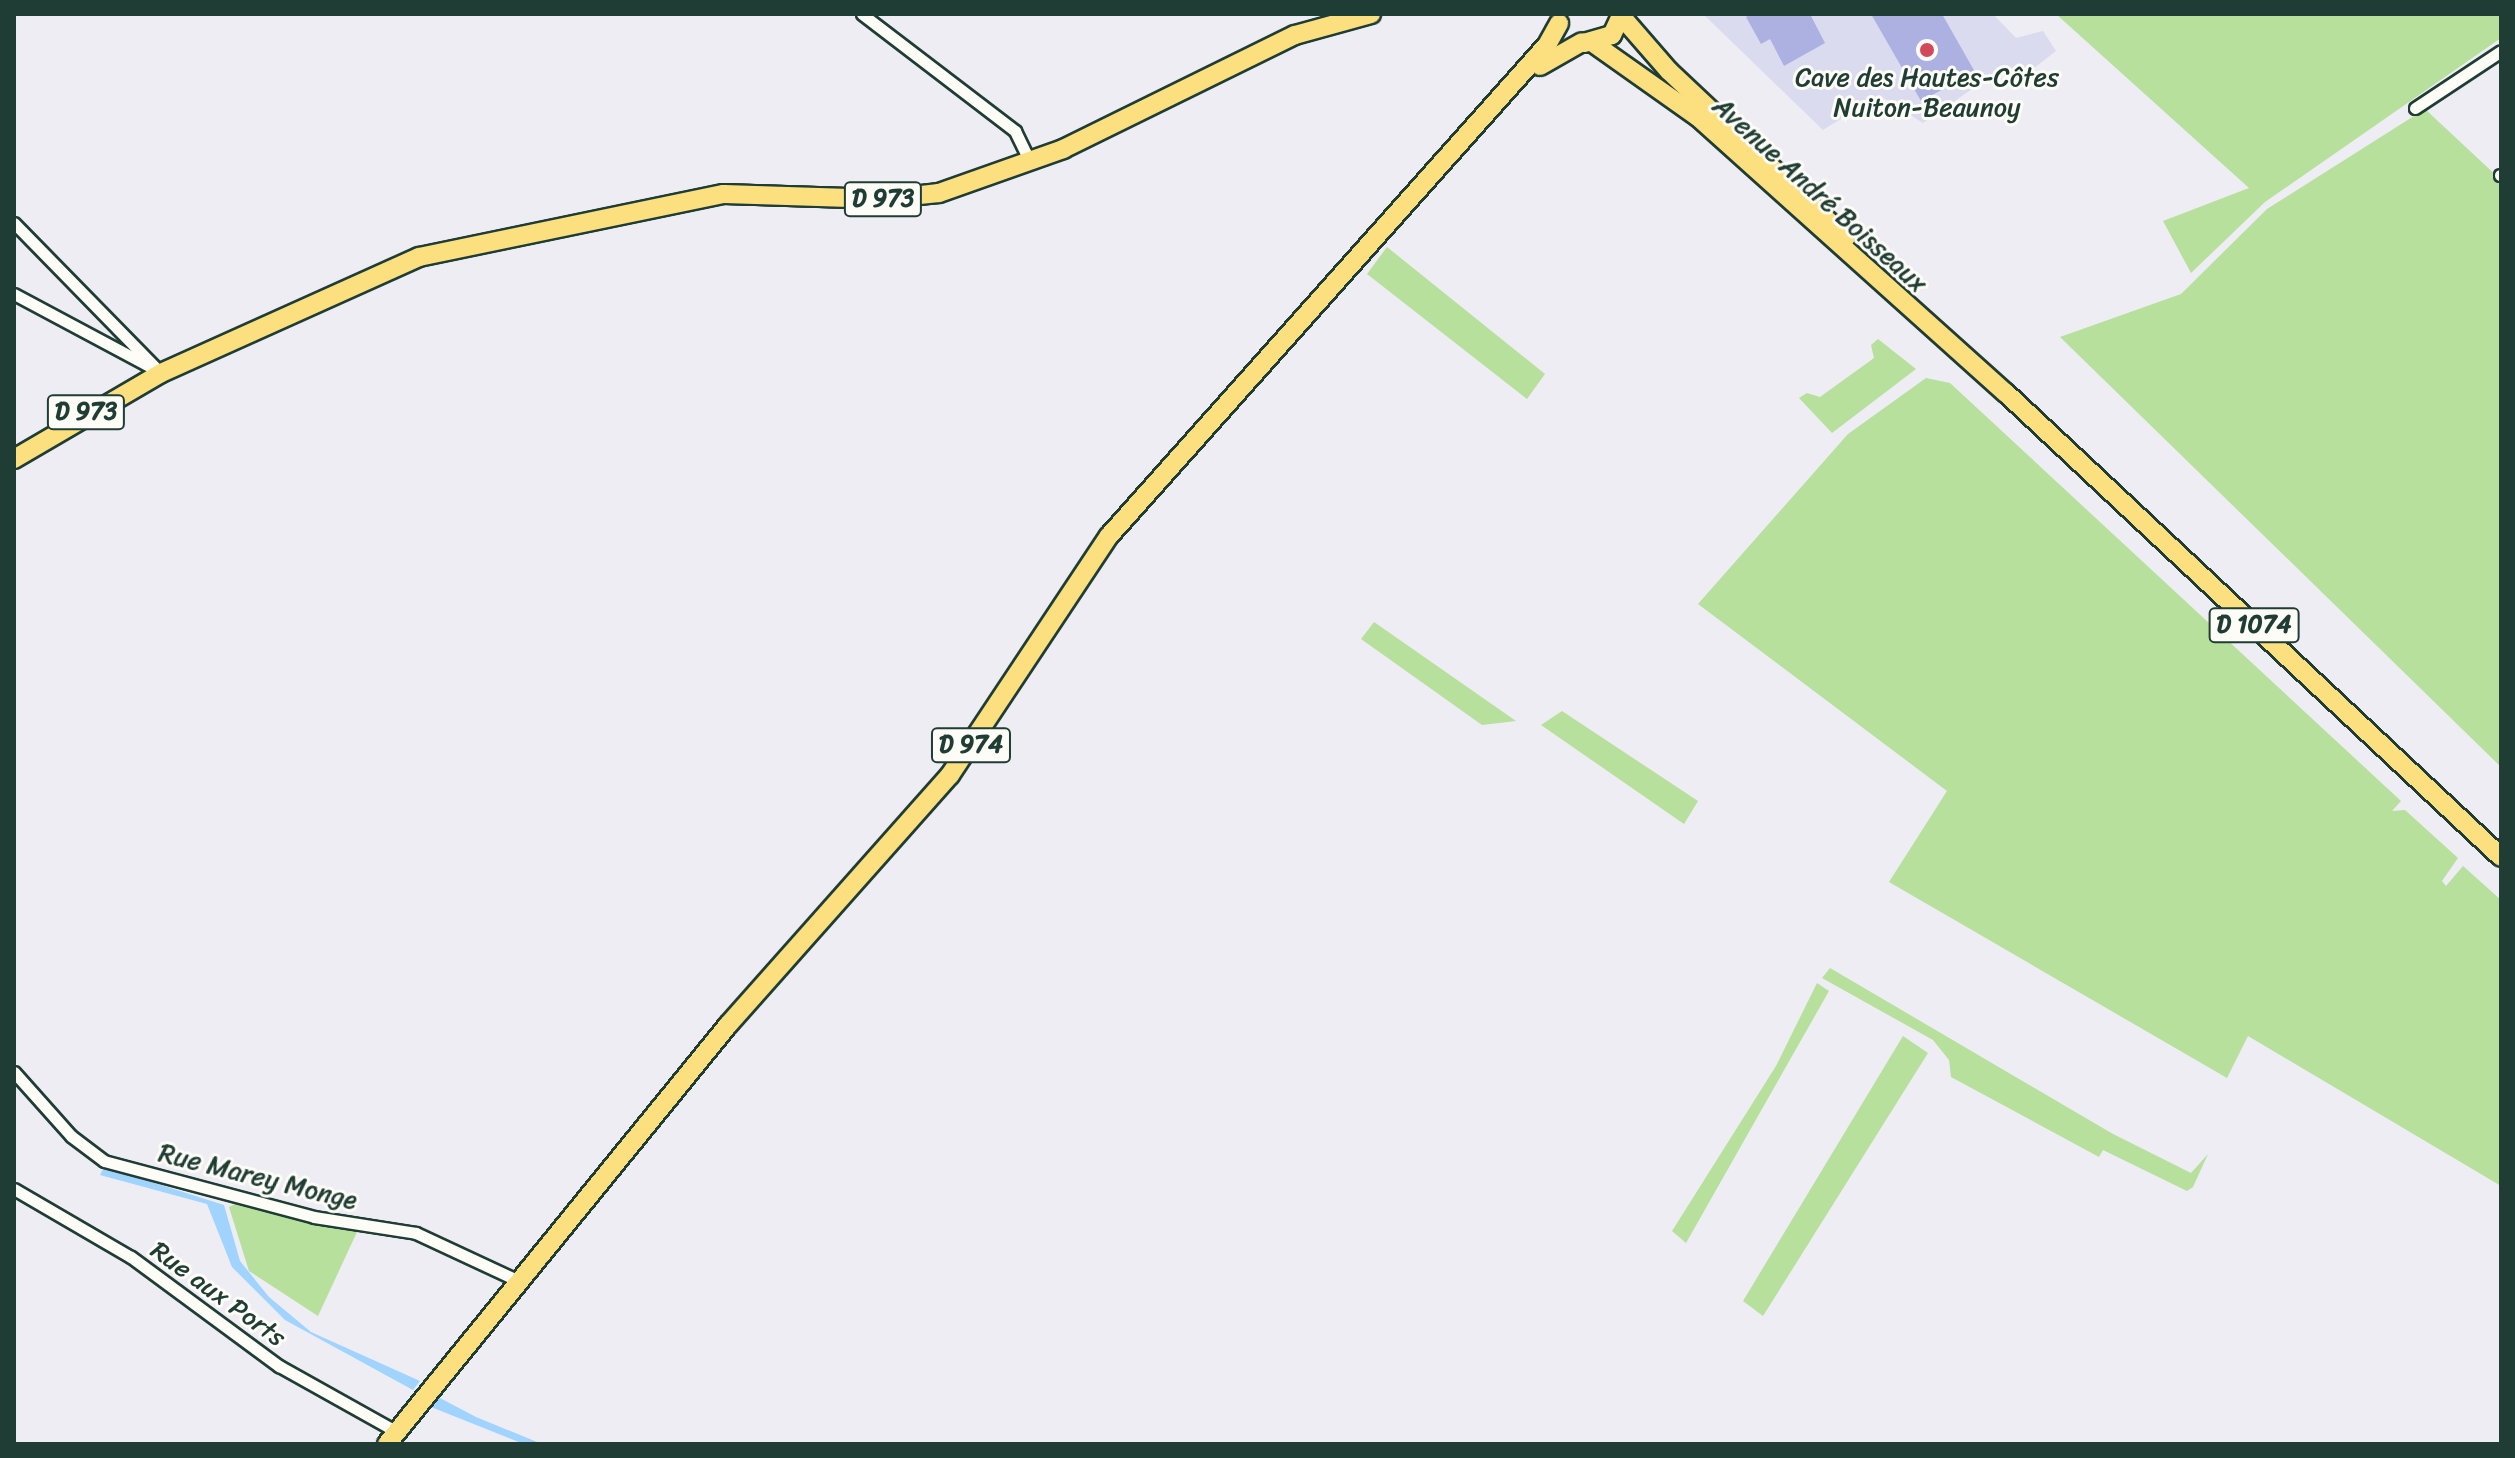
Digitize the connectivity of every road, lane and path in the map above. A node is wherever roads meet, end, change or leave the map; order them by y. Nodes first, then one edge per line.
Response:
1 (862, 14) edge
2 (1371, 14) edge
3 (1622, 15) edge
4 (1558, 18) edge
5 (1587, 43) junction
6 (2501, 51) edge
7 (1501, 98) junction
8 (2415, 108) dead end
9 (1030, 162) junction
10 (14, 223) edge
11 (14, 294) edge
12 (161, 373) junction
13 (2006, 393) junction
14 (14, 459) edge
15 (2501, 857) edge
16 (14, 1072) edge
17 (14, 1189) edge
18 (519, 1281) junction
19 (392, 1438) edge

1 - 9 street
2 - 9 main road, D 973
3 - 5 main road
3 - 13 main road, Avenue André Boisseaux / D 1074
4 - 5 main road, Avenue André Boisseaux
4 - 7 main road, D 974
5 - 7 main road, D 974
5 - 13 main road, Avenue André Boisseaux / D 1074
6 - 8 street
7 - 18 main road, D 974
9 - 12 main road, D 973
10 - 12 street
11 - 12 street
12 - 14 main road, D 973
13 - 15 main road, Avenue André Boisseaux / D 1074
16 - 18 street, Rue Marey Monge
17 - 19 street, Rue aux Ports
18 - 19 main road, D 974

